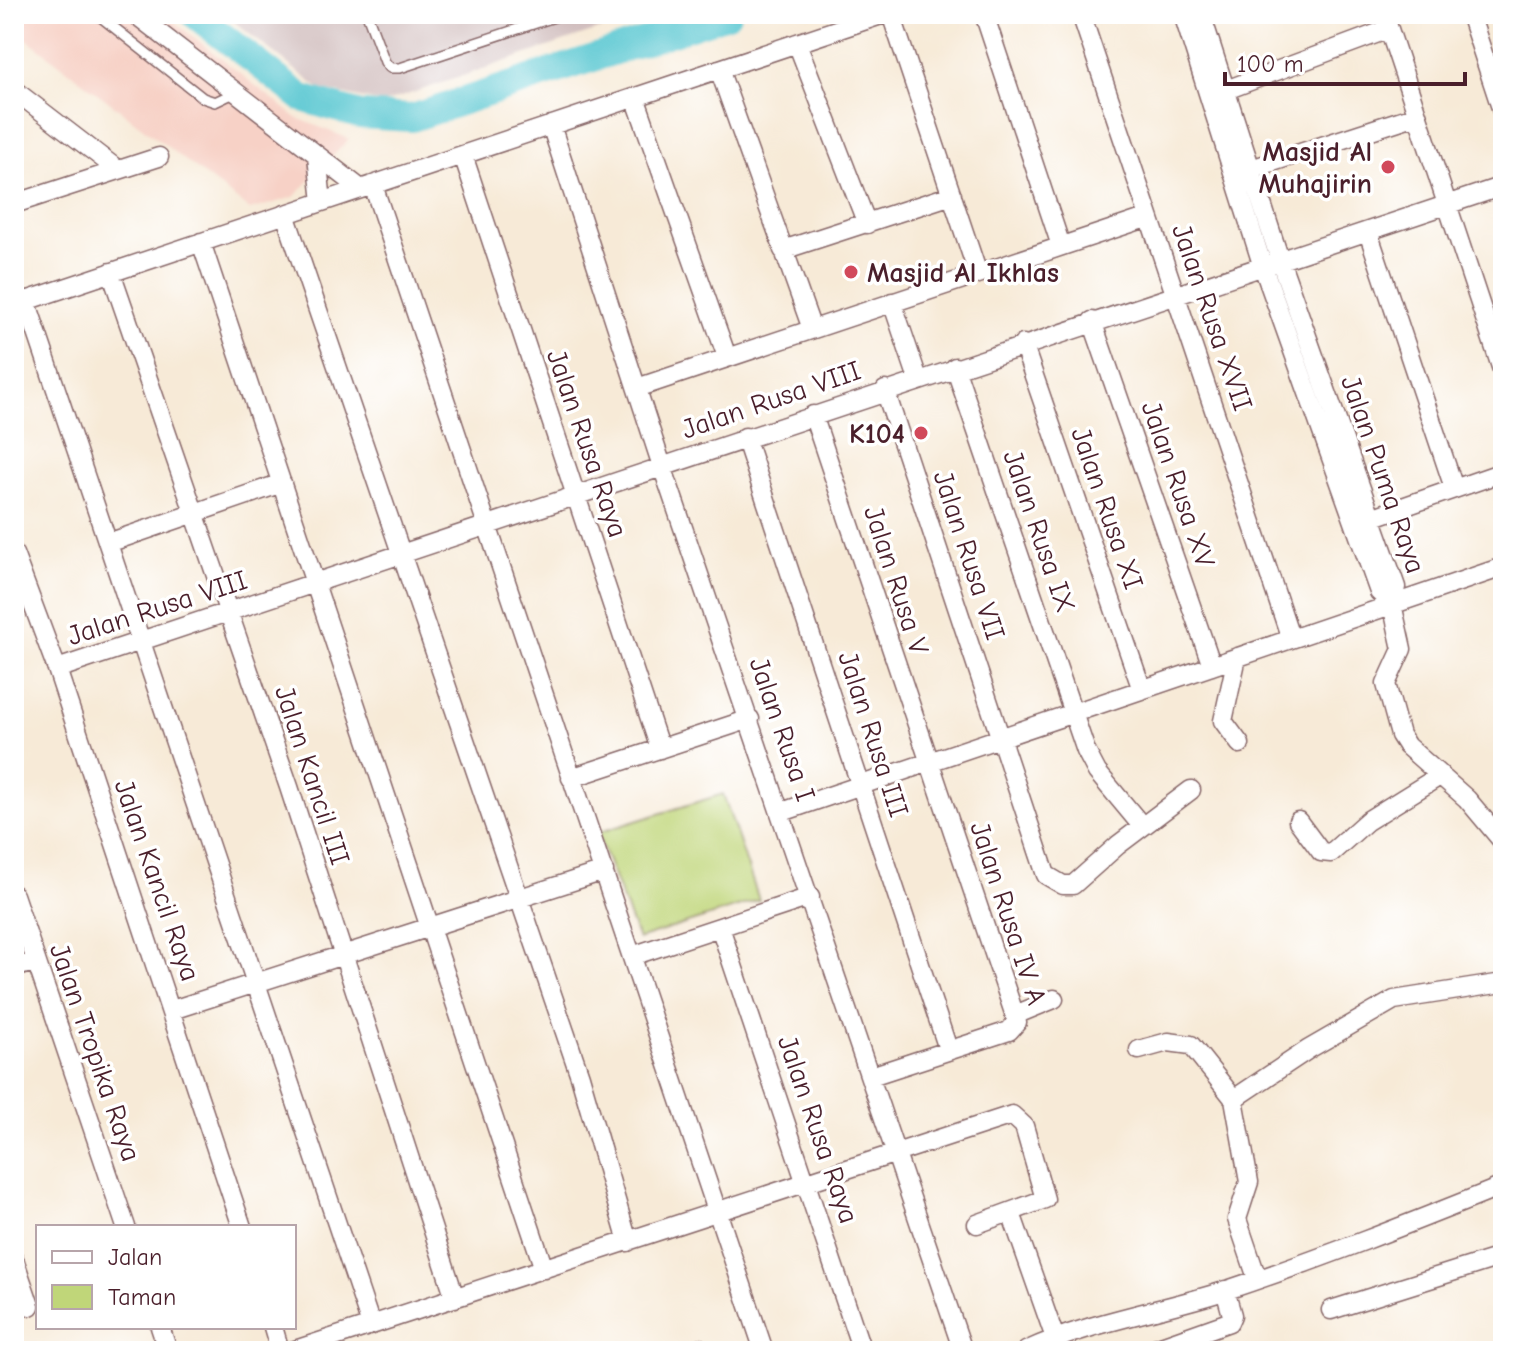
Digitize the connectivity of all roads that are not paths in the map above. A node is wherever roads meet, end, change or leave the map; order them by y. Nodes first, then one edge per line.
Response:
1 (97, 14) edge
2 (135, 14) edge
3 (367, 14) edge
4 (563, 14) edge
5 (884, 14) edge
6 (891, 14) edge
7 (984, 14) edge
8 (1081, 14) edge
9 (1183, 14) edge
10 (1201, 14) edge
11 (1470, 14) edge
12 (1387, 22) edge
13 (797, 43) junction
14 (719, 69) junction
15 (1226, 90) junction
16 (236, 92) junction
17 (18, 97) edge
18 (635, 97) junction
19 (1503, 114) edge
20 (1417, 115) junction
21 (551, 125) junction
22 (463, 155) junction
23 (317, 156) junction
24 (159, 157) dead end
25 (1251, 169) junction
26 (118, 170) junction
27 (1503, 186) edge
28 (367, 187) junction
29 (952, 195) junction
30 (322, 202) junction
31 (14, 204) edge
32 (1447, 206) junction
33 (285, 214) junction
34 (1149, 217) junction
35 (867, 224) junction
36 (1368, 232) junction
37 (201, 242) junction
38 (1061, 246) junction
39 (783, 250) junction
40 (1271, 262) junction
41 (111, 272) junction
42 (978, 274) junction
43 (1175, 294) junction
44 (20, 302) edge
45 (892, 302) junction
46 (1092, 321) junction
47 (812, 329) junction
48 (1023, 344) junction
49 (727, 357) junction
50 (955, 367) junction
51 (1503, 373) edge
52 (918, 379) junction
53 (637, 388) junction
54 (885, 390) junction
55 (813, 415) junction
56 (745, 437) junction
57 (662, 465) junction
58 (1503, 472) edge
59 (282, 483) junction
60 (1454, 488) junction
61 (576, 494) junction
62 (194, 513) junction
63 (1371, 518) junction
64 (487, 524) junction
65 (108, 543) junction
66 (399, 553) junction
67 (14, 554) edge
68 (1503, 567) edge
69 (316, 585) junction
70 (1392, 604) junction
71 (228, 613) junction
72 (1291, 639) junction
73 (141, 642) junction
74 (1237, 657) junction
75 (1212, 666) junction
76 (57, 669) junction
77 (1142, 690) junction
78 (1072, 714) junction
79 (750, 719) junction
80 (1000, 738) junction
81 (1240, 744) dead end
82 (660, 749) junction
83 (929, 762) junction
84 (1441, 775) junction
85 (571, 778) junction
86 (861, 785) junction
87 (1191, 790) dead end
88 (782, 812) junction
89 (1298, 821) dead end
90 (1142, 826) junction
91 (1503, 842) edge
92 (604, 871) junction
93 (14, 895) edge
94 (810, 897) junction
95 (518, 900) junction
96 (430, 927) junction
97 (720, 927) junction
98 (343, 956) junction
99 (632, 956) junction
100 (36, 961) junction
101 (14, 968) edge
102 (1503, 983) edge
103 (256, 984) junction
104 (1054, 999) dead end
105 (172, 1010) junction
106 (1015, 1015) junction
107 (948, 1049) junction
108 (1139, 1050) dead end
109 (871, 1076) junction
110 (1234, 1099) junction
111 (896, 1153) junction
112 (808, 1182) junction
113 (1503, 1186) edge
114 (718, 1212) junction
115 (1011, 1213) junction
116 (977, 1224) dead end
117 (125, 1225) edge
118 (241, 1225) edge
119 (628, 1242) junction
120 (1503, 1256) edge
121 (14, 1259) edge
122 (544, 1269) junction
123 (1257, 1278) junction
124 (1225, 1290) junction
125 (455, 1298) junction
126 (27, 1307) edge
127 (1331, 1310) dead end
128 (371, 1325) junction
129 (161, 1329) edge
130 (274, 1329) edge
131 (1055, 1338) junction
132 (168, 1351) edge
133 (280, 1351) edge
134 (292, 1351) edge
135 (683, 1351) edge
136 (702, 1351) edge
137 (764, 1351) edge
138 (862, 1351) edge
139 (963, 1351) edge
140 (1026, 1351) edge
141 (1147, 1351) edge

1 - 16 lane
2 - 16 street
3 - 4 lane
5 - 13 street
6 - 29 street
7 - 38 street
8 - 34 street, Jalan Rusa XVII
9 - 40 street
10 - 15 street, Jalan Puma Raya
11 - 19 street
12 - 15 street
12 - 20 street
13 - 14 street
13 - 35 street
14 - 18 street
14 - 39 street
15 - 25 street, Jalan Puma Raya
16 - 23 street
17 - 26 street
18 - 21 street
18 - 49 street
20 - 25 street
20 - 32 street
21 - 22 street
21 - 53 street, Jalan Rusa I
22 - 28 street
22 - 61 street, Jalan Rusa Raya
23 - 28 street
23 - 30 street
24 - 26 street
25 - 40 street, Jalan Puma Raya
26 - 31 street
27 - 32 street, Jalan Rusa VIII
28 - 30 street
28 - 64 street
29 - 35 street
29 - 42 street
30 - 33 street
32 - 36 street, Jalan Rusa VIII
32 - 51 street
33 - 37 street
33 - 66 street
34 - 38 street
34 - 43 street, Jalan Rusa XVII
35 - 39 street
36 - 40 street, Jalan Rusa VIII
36 - 60 street
37 - 41 street
37 - 59 street
38 - 42 street
39 - 47 street
40 - 43 street, Jalan Rusa VIII
40 - 63 street, Jalan Puma Raya
40 - 70 street, Jalan Puma Raya
41 - 44 street
41 - 62 street, Jalan Kancil III
42 - 45 street
43 - 46 street, Jalan Rusa VIII
43 - 72 street, Jalan Rusa XVII
44 - 65 street
45 - 47 street
45 - 52 street
46 - 48 street, Jalan Rusa VIII
46 - 75 street, Jalan Rusa XV
47 - 49 street
48 - 50 street, Jalan Rusa VIII
48 - 77 street, Jalan Rusa XI
49 - 53 street
50 - 52 street, Jalan Rusa VIII
50 - 78 street, Jalan Rusa IX
52 - 54 street, Jalan Rusa VIII
53 - 57 street, Jalan Rusa I
54 - 55 street, Jalan Rusa VIII
54 - 80 street, Jalan Rusa VII
55 - 56 street, Jalan Rusa VIII
55 - 83 street, Jalan Rusa V
56 - 57 street, Jalan Rusa VIII
56 - 86 street, Jalan Rusa III
57 - 61 street, Jalan Rusa VIII
57 - 79 street, Jalan Rusa I
58 - 60 street
59 - 62 street
59 - 69 street
60 - 63 street
61 - 64 street, Jalan Rusa VIII
61 - 82 street, Jalan Rusa Raya
62 - 65 street
62 - 71 street, Jalan Kancil III
63 - 70 street, Jalan Puma Raya
64 - 66 street, Jalan Rusa VIII
64 - 85 street
65 - 73 street
66 - 69 street, Jalan Rusa VIII
66 - 95 street
67 - 76 street, Jalan Kancil Raya
68 - 70 street
69 - 71 street, Jalan Rusa VIII
69 - 96 street
70 - 72 street
70 - 84 street
71 - 73 street, Jalan Rusa VIII
71 - 98 street, Jalan Kancil III
72 - 74 street
73 - 76 street, Jalan Rusa VIII
73 - 103 street
74 - 75 street
74 - 81 street
75 - 77 street
76 - 105 street, Jalan Kancil Raya
77 - 78 street
78 - 80 street
78 - 90 street, Jalan Rusa IX
79 - 82 street
79 - 88 street, Jalan Rusa I
80 - 83 street
80 - 90 street, Jalan Rusa VII
82 - 85 street
83 - 86 street
83 - 106 street, Jalan Rusa IV A
84 - 89 street
84 - 91 street
85 - 92 street
86 - 88 street
86 - 107 street, Jalan Rusa III
87 - 90 street
88 - 94 street, Jalan Rusa I
92 - 95 street
92 - 99 street
93 - 100 street, Jalan Tropika Raya
94 - 97 street
94 - 109 street, Jalan Rusa I
95 - 96 street
95 - 119 street
96 - 98 street
96 - 122 street
97 - 99 street
97 - 112 street, Jalan Rusa Raya
98 - 103 street
98 - 125 street, Jalan Kancil III
99 - 114 street
100 - 101 street
100 - 117 street, Jalan Tropika Raya
102 - 110 street
103 - 105 street
103 - 128 street
104 - 106 street
105 - 118 street, Jalan Kancil Raya
106 - 107 street, Jalan Rusa IV A
107 - 109 street, Jalan Rusa IV A
108 - 110 street
109 - 111 street, Jalan Rusa I
110 - 123 street
111 - 112 street
111 - 115 street
111 - 139 street, Jalan Rusa I
112 - 114 street
112 - 138 street, Jalan Rusa Raya
113 - 123 street
114 - 119 street
114 - 137 street
115 - 116 street
115 - 131 street
119 - 122 street
120 - 127 street
121 - 126 street
122 - 125 street
123 - 124 street
124 - 131 street
124 - 141 street
125 - 128 street
128 - 134 street
129 - 132 street
130 - 133 street
131 - 140 street
135 - 136 street

